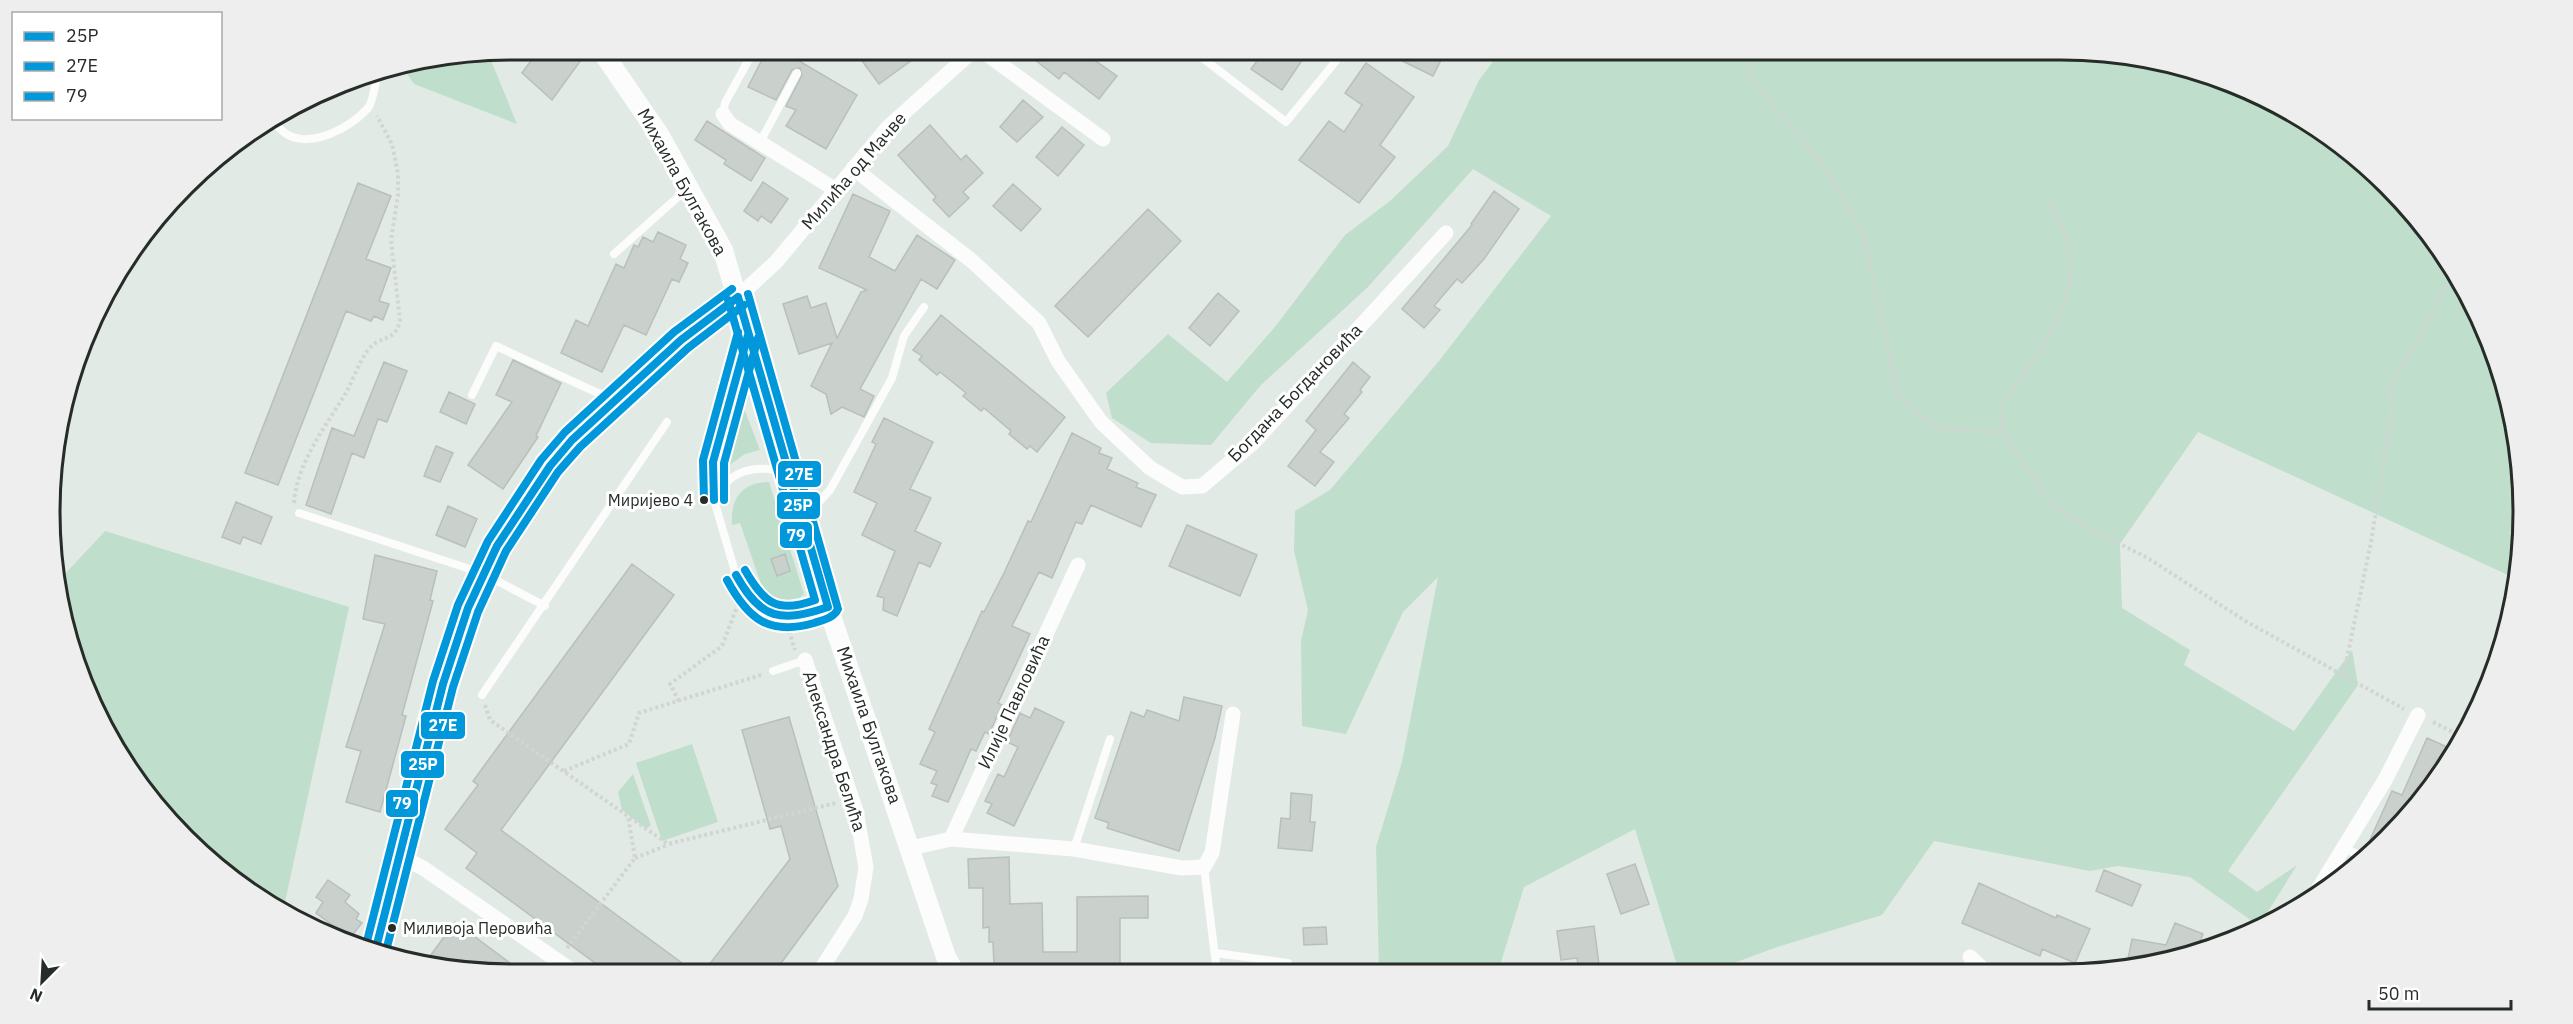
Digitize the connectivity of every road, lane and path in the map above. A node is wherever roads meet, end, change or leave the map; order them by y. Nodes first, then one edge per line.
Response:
1 (608, 60) edge
2 (749, 60) edge
3 (963, 60) edge
4 (995, 60) edge
5 (1205, 60) edge
6 (1337, 60) edge
7 (1751, 60) edge
8 (797, 72) dead end
9 (376, 81) edge
10 (370, 106) junction
11 (723, 114) joint
12 (278, 126) edge
13 (1103, 139) dead end
14 (759, 144) junction
15 (853, 168) junction
16 (689, 187) junction
17 (836, 190) junction
18 (2050, 204) dead end
19 (1446, 233) dead end
20 (615, 254) dead end
21 (2449, 281) edge
22 (738, 297) junction
23 (924, 308) dead end
24 (748, 335) junction
25 (472, 395) dead end
26 (613, 400) junction
27 (667, 422) dead end
28 (2003, 432) junction
29 (788, 472) junction
30 (714, 500) junction
31 (801, 510) junction
32 (299, 513) joint
33 (1077, 565) dead end
34 (482, 573) junction
35 (739, 601) dead end
36 (544, 606) junction
37 (828, 607) junction
38 (804, 660) joint
39 (773, 671) joint
40 (2343, 677) junction
41 (482, 695) dead end
42 (679, 701) junction
43 (1233, 714) dead end
44 (2418, 715) junction
45 (490, 720) dead end
46 (2455, 733) edge
47 (1110, 740) dead end
48 (564, 771) junction
49 (852, 800) junction
50 (628, 816) junction
51 (951, 839) junction
52 (668, 844) junction
53 (911, 848) junction
54 (1074, 849) junction
55 (2345, 849) junction
56 (2357, 854) edge
57 (399, 856) junction
58 (635, 858) junction
59 (1204, 867) junction
60 (2326, 878) edge
61 (377, 943) edge
62 (1216, 953) junction
63 (1970, 957) dead end
64 (558, 961) junction
65 (1288, 963) dead end
66 (562, 964) edge
67 (824, 964) edge
68 (950, 964) edge
69 (1217, 964) edge
70 (1978, 964) edge

1 - 16 street, Михаила Булгакова
2 - 11 lane
3 - 15 street, Милића од Мачве
4 - 13 street
5 - 6 lane
7 - 28 path
8 - 14 lane
9 - 10 lane
10 - 12 lane
10 - 32 path
11 - 14 street
14 - 17 street
15 - 17 street, Милића од Мачве
15 - 19 street, Богдана Богдановића
16 - 20 lane
16 - 22 street, Михаила Булгакова
17 - 22 street, Милића од Мачве
18 - 28 path
21 - 40 path
22 - 24 street, Михаила Булгакова
22 - 26 street
23 - 31 lane
24 - 29 street, Михаила Булгакова
24 - 30 lane
25 - 26 lane
26 - 34 street
27 - 36 lane
28 - 40 path
29 - 30 lane
29 - 31 street, Михаила Булгакова
30 - 37 lane
31 - 37 street, Михаила Булгакова
32 - 34 lane
33 - 51 street, Илије Павловића
34 - 36 lane
34 - 57 street
35 - 42 path
36 - 41 lane
37 - 53 street, Михаила Булгакова
38 - 39 lane
38 - 49 street, Александра Белића
39 - 42 path
40 - 44 path
42 - 48 path
43 - 59 street
44 - 46 path
44 - 55 street
45 - 48 path
47 - 54 lane
48 - 50 path
49 - 52 path
49 - 67 street, Александра Белића
50 - 52 path
50 - 58 path
51 - 53 street
51 - 54 street
52 - 58 path
53 - 68 street, Михаила Булгакова
54 - 59 street
55 - 56 lane
55 - 60 street
57 - 61 street
57 - 64 street
58 - 64 path
59 - 62 lane
62 - 65 lane
62 - 69 lane
63 - 70 street
64 - 66 street

